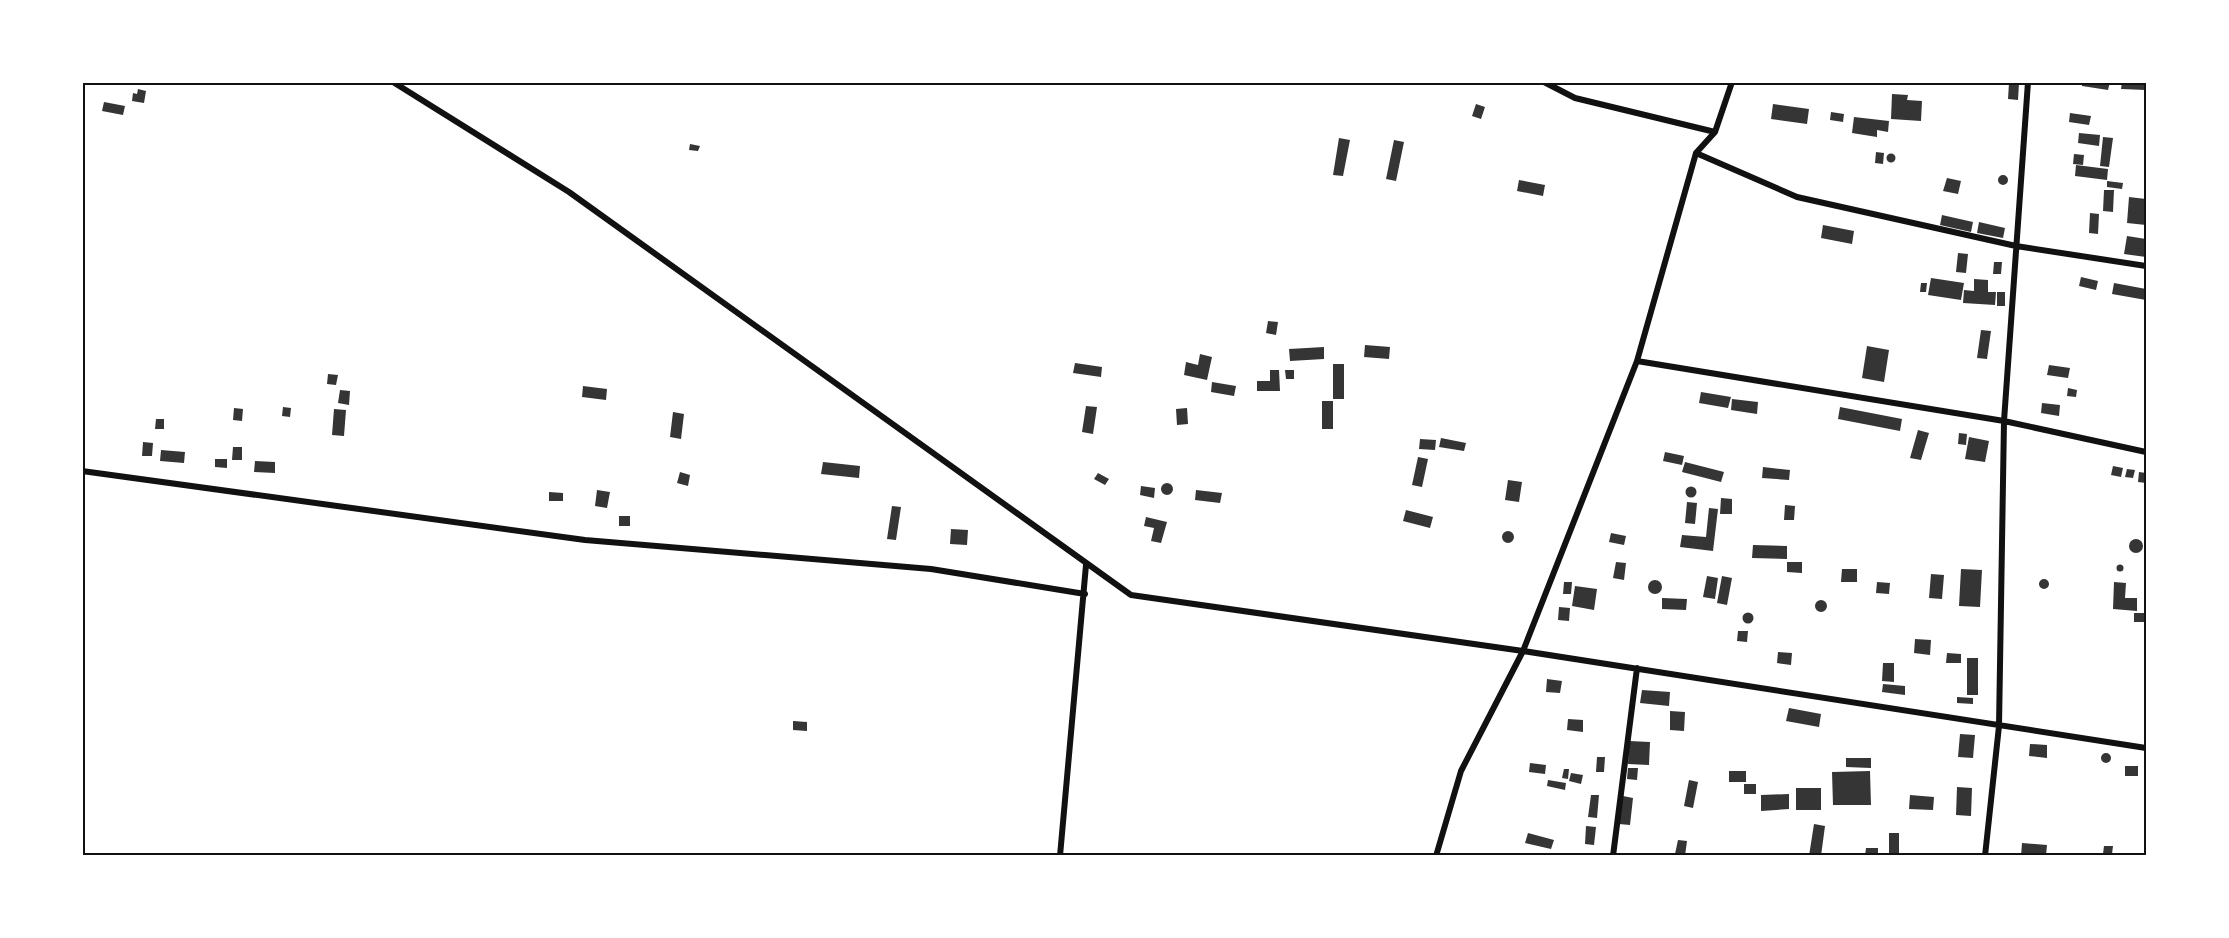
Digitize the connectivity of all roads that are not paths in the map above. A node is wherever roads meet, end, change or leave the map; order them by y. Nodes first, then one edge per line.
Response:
1 (393, 82) edge
2 (1544, 82) edge
3 (1732, 82) edge
4 (2028, 82) edge
5 (1715, 132) junction
6 (1696, 153) junction
7 (2016, 246) junction
8 (2146, 266) edge
9 (1637, 361) junction
10 (2004, 422) junction
11 (2146, 452) edge
12 (82, 471) edge
13 (1086, 565) junction
14 (1085, 594) junction
15 (1523, 651) junction
16 (1637, 668) junction
17 (1999, 726) junction
18 (2146, 748) edge
19 (1060, 855) edge
20 (1436, 855) edge
21 (1613, 855) edge
22 (1985, 855) edge

1 - 13 street
2 - 5 street
3 - 5 street
4 - 7 street
5 - 6 street
6 - 7 street
6 - 9 street
7 - 8 street
7 - 10 street
9 - 10 street
9 - 15 street
10 - 11 street
10 - 17 street
12 - 14 street
13 - 14 street
13 - 15 street
14 - 19 street
15 - 16 street
15 - 20 street
16 - 17 street
16 - 21 street
17 - 18 street
17 - 22 street

